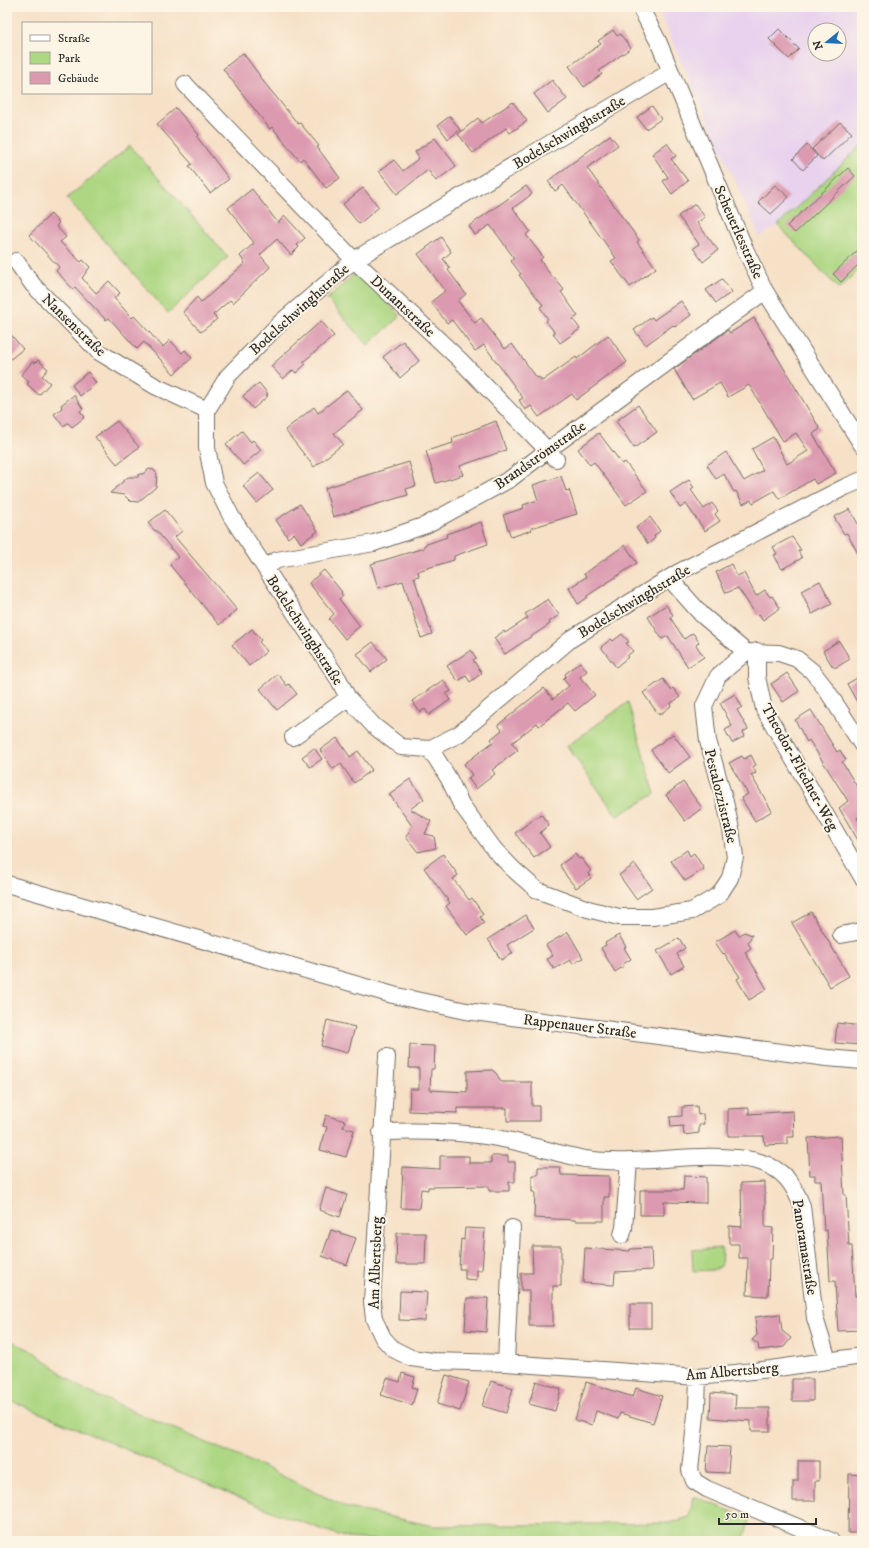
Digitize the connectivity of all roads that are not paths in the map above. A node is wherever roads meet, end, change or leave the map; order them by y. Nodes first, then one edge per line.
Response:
1 (640, 7) edge
2 (670, 72) junction
3 (185, 84) dead end
4 (354, 260) junction
5 (16, 261) dead end
6 (765, 292) junction
7 (207, 410) junction
8 (862, 444) edge
9 (552, 454) junction
10 (862, 480) edge
11 (265, 568) junction
12 (669, 578) junction
13 (752, 652) junction
14 (348, 698) junction
15 (293, 737) dead end
16 (862, 745) edge
17 (429, 749) junction
18 (862, 877) edge
19 (7, 884) edge
20 (862, 931) edge
21 (841, 935) dead end
22 (387, 1056) dead end
23 (862, 1061) edge
24 (381, 1132) junction
25 (630, 1161) junction
26 (512, 1228) dead end
27 (622, 1235) dead end
28 (862, 1356) edge
29 (828, 1360) junction
30 (506, 1363) junction
31 (698, 1376) junction
32 (831, 1541) edge

1 - 2 street, Scheuerlesstraße
2 - 4 street, Bodelschwinghstraße
2 - 6 street, Scheuerlesstraße
3 - 4 street, Dunantstraße
4 - 7 street, Bodelschwinghstraße
4 - 9 street, Dunantstraße
5 - 7 street, Nansenstraße
6 - 8 street, Scheuerlesstraße
6 - 9 street, Brandströmstraße
7 - 11 street, Bodelschwinghstraße
9 - 11 street, Brandströmstraße
10 - 12 street, Bodelschwinghstraße
11 - 14 street, Bodelschwinghstraße
12 - 13 street
12 - 17 street, Bodelschwinghstraße
13 - 16 street
13 - 17 street, Pestalozzistraße
13 - 18 street, Theodor-Fliedner-Weg
14 - 15 street, Bodelschwinghstraße
14 - 17 street, Bodelschwinghstraße
19 - 23 street, Rappenauer Straße
20 - 21 street
22 - 24 street, Am Albertsberg
24 - 25 street, Panoramastraße
24 - 30 street, Am Albertsberg
25 - 27 street
25 - 29 street, Panoramastraße
26 - 30 street
28 - 29 street, Am Albertsberg
29 - 31 street, Am Albertsberg
30 - 31 street, Am Albertsberg
31 - 32 street

